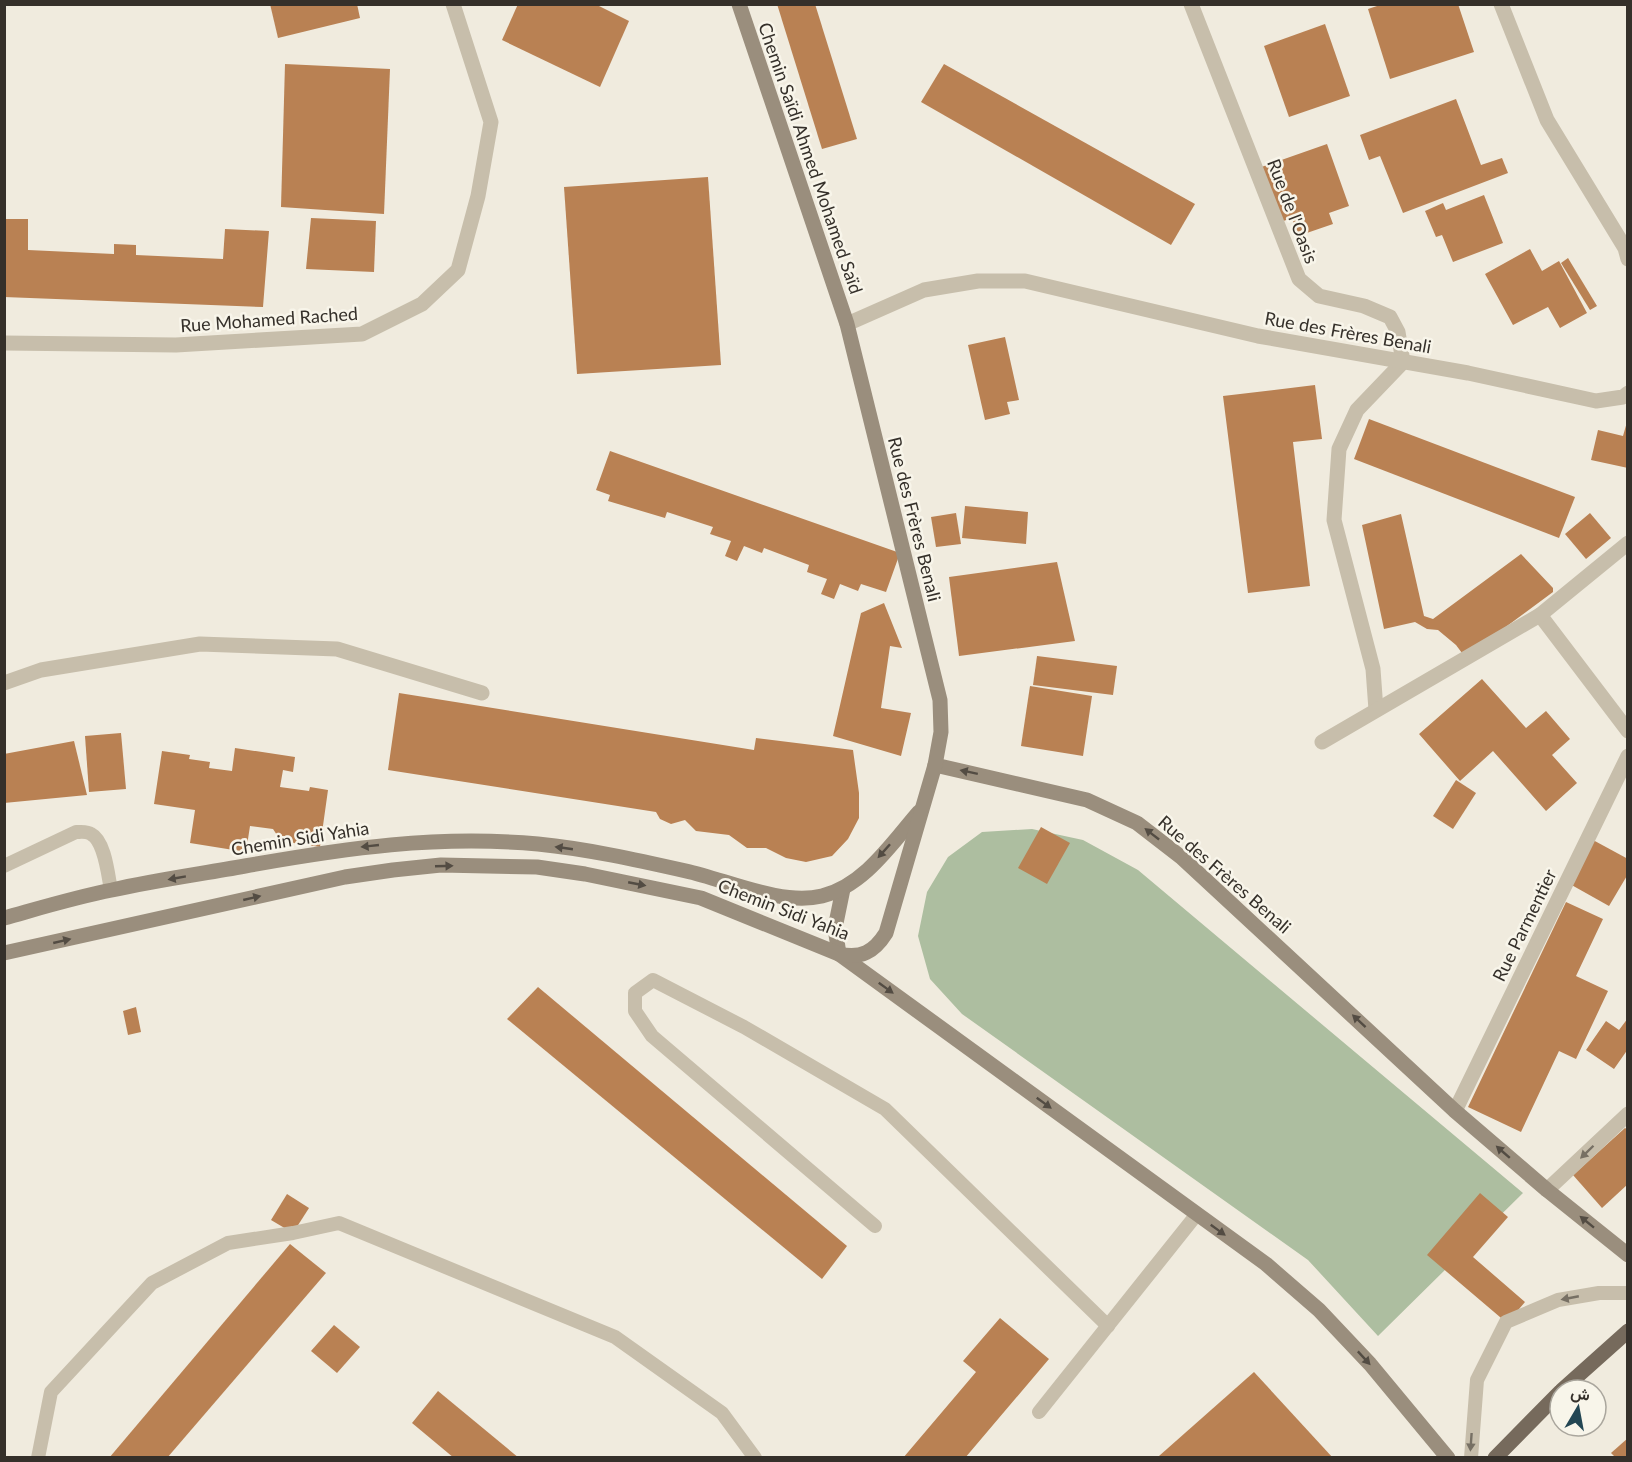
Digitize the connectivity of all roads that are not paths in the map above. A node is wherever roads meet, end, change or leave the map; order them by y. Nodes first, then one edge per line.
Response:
1 (453, 4) edge
2 (739, 4) edge
3 (1191, 4) edge
4 (1501, 4) edge
5 (1627, 252) edge
6 (847, 324) junction
7 (4, 343) edge
8 (1403, 362) junction
9 (1628, 393) edge
10 (1628, 543) edge
11 (1540, 615) junction
12 (4, 683) edge
13 (482, 693) dead end
14 (1376, 710) junction
15 (1628, 731) edge
16 (1322, 742) dead end
17 (1628, 756) edge
18 (935, 765) junction
19 (923, 808) junction
20 (4, 866) edge
21 (843, 889) junction
22 (111, 890) junction
23 (4, 918) edge
24 (4, 953) edge
25 (838, 954) junction
26 (1455, 1111) junction
27 (1628, 1114) edge
28 (1547, 1190) junction
29 (1197, 1215) junction
30 (875, 1226) dead end
31 (1628, 1255) edge
32 (1628, 1293) edge
33 (1108, 1326) junction
34 (1628, 1331) edge
35 (1576, 1378) edge
36 (1548, 1404) edge
37 (1038, 1412) dead end
38 (38, 1458) edge
39 (755, 1458) edge
40 (1448, 1458) edge
41 (1471, 1458) edge
42 (1495, 1458) edge

1 - 7 street, Rue Mohamed Rached
2 - 6 main road, Chemin Saïdi Ahmed Mohamed Saïd
3 - 8 street, Rue de l'Oasis
4 - 5 street
6 - 8 street, Rue des Frères Benali
6 - 18 main road, Rue des Frères Benali
8 - 9 street, Rue des Frères Benali
8 - 14 street
10 - 11 street
11 - 14 street
11 - 15 street
12 - 13 street
14 - 16 street
17 - 26 street, Rue Parmentier
18 - 19 main road
26 -> 18 main road, Rue des Frères Benali
19 -> 21 main road, Chemin Sidi Yahia
19 - 25 main road, Chemin Sidi Yahia
20 - 22 lane
21 -> 22 main road, Chemin Sidi Yahia
21 - 25 main road
22 - 23 main road, Chemin Sidi Yahia
24 -> 25 main road, Chemin Sidi Yahia
25 -> 29 main road
28 -> 26 main road, Rue des Frères Benali
27 -> 28 street
31 -> 28 main road, Rue des Frères Benali
29 - 33 lane
29 -> 40 main road
30 - 33 lane
32 -> 41 lane
33 - 37 lane
34 - 35 main road
36 - 42 main road
38 - 39 lane

